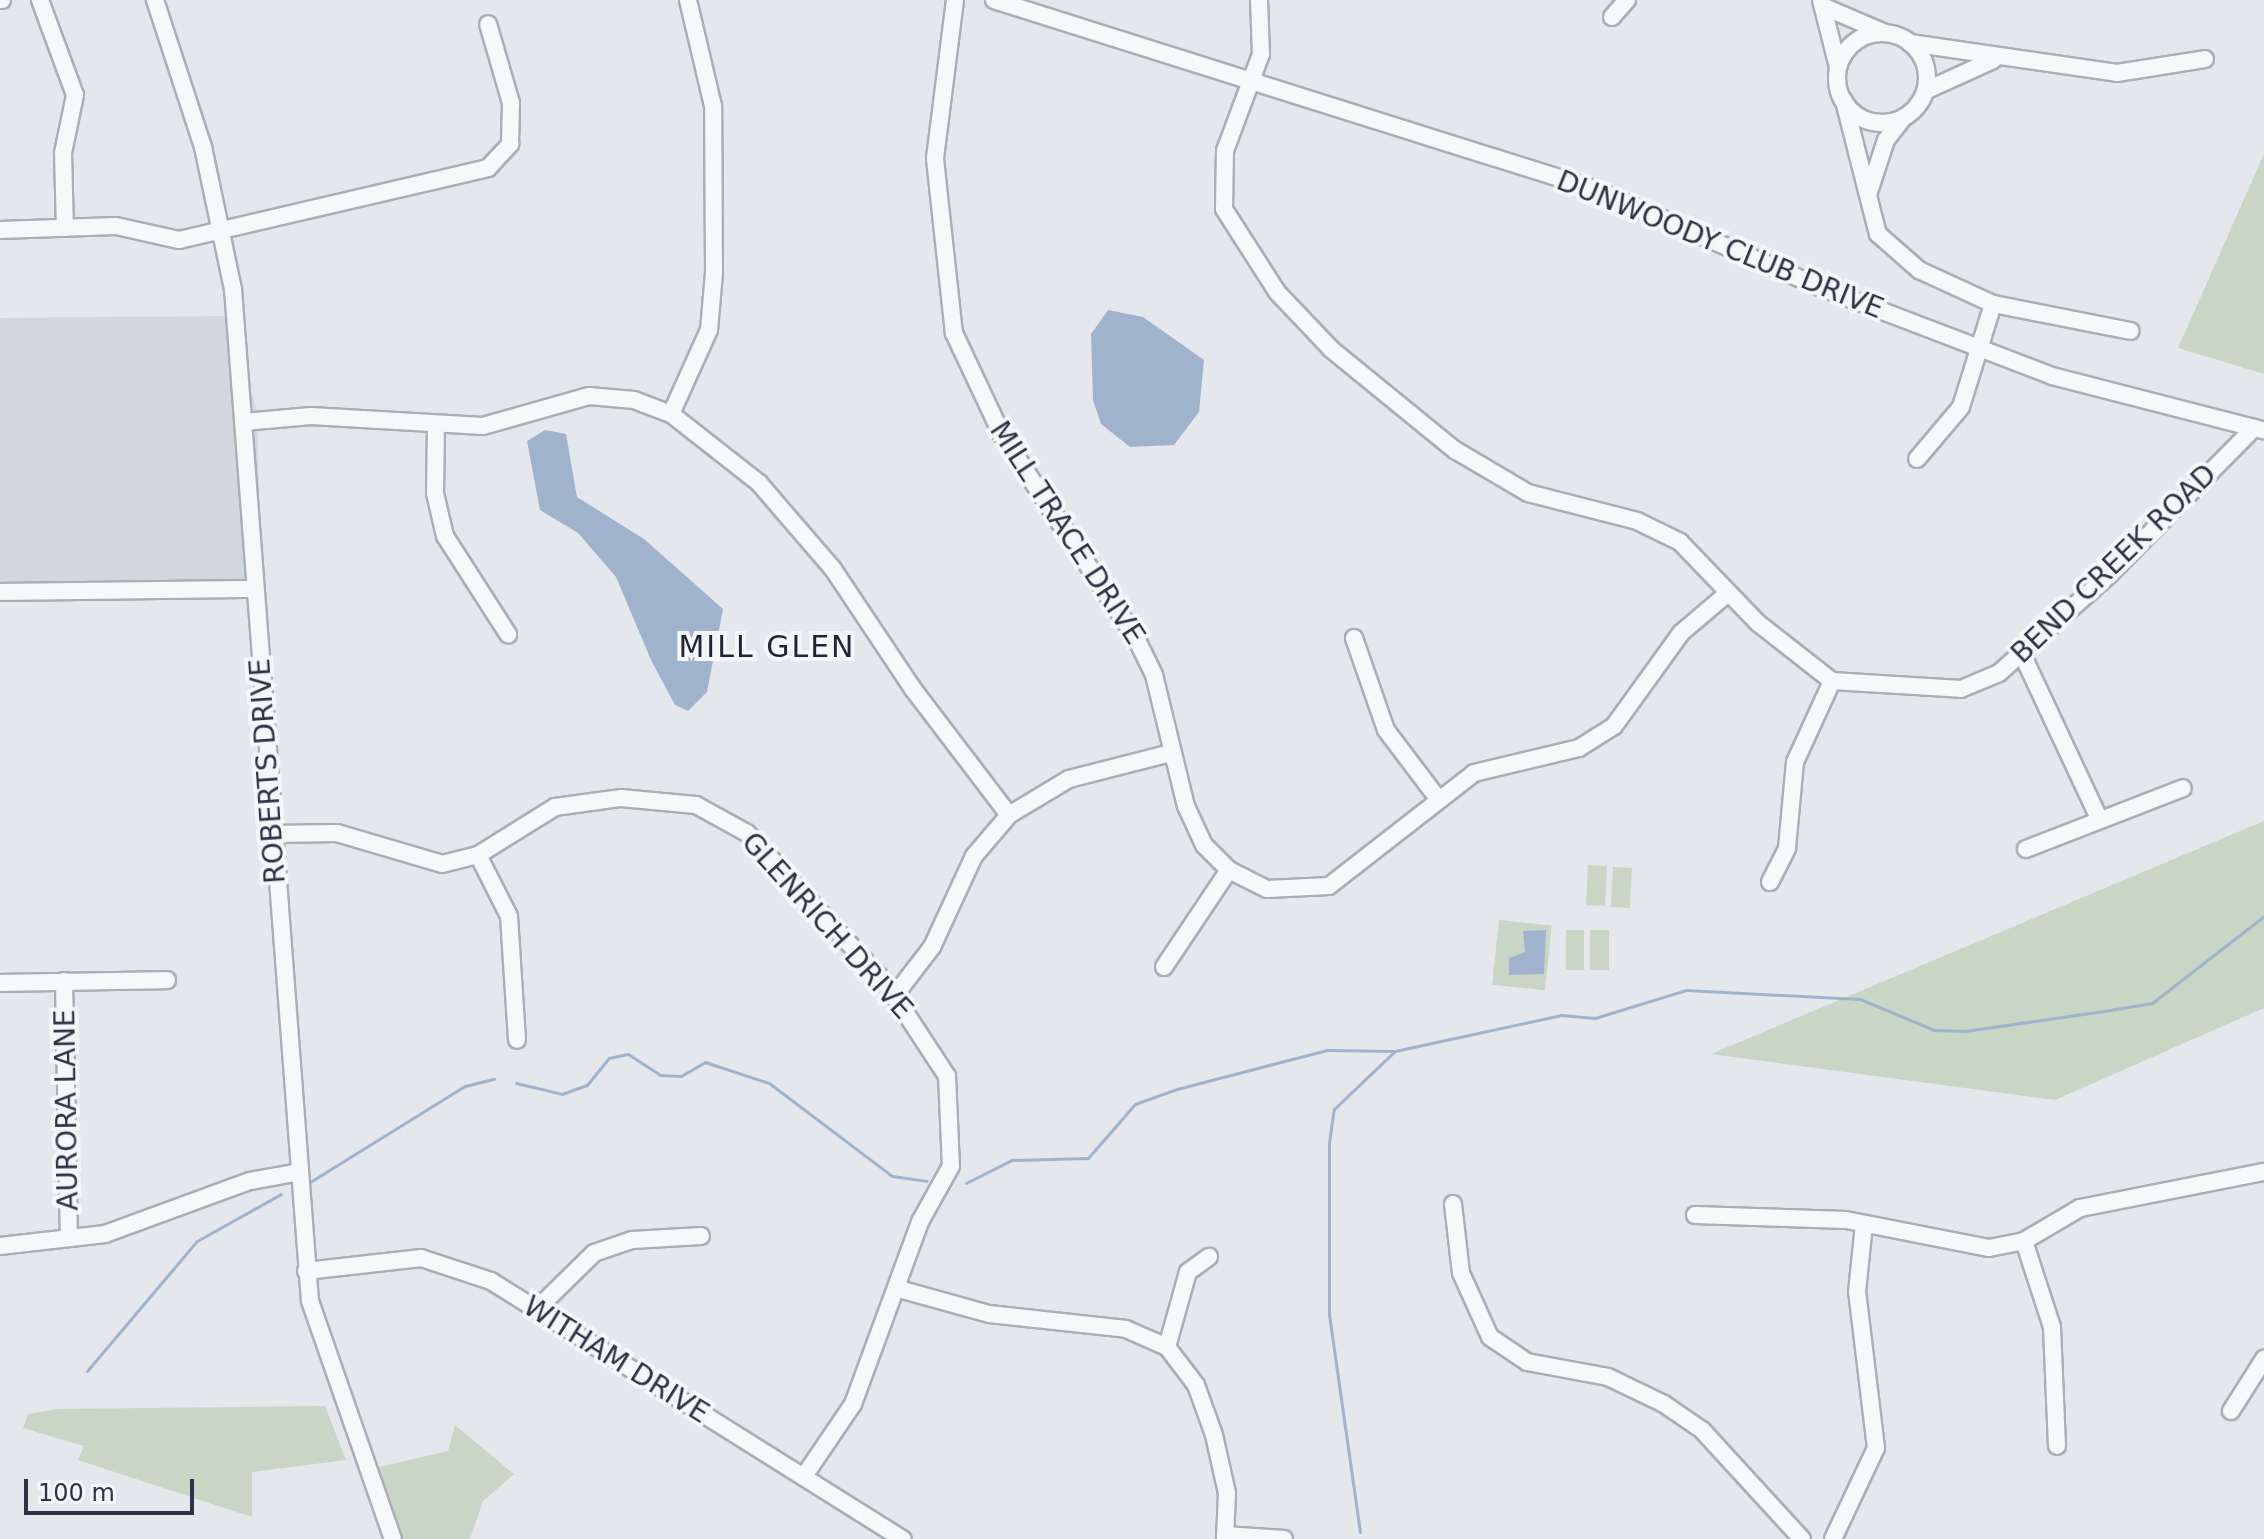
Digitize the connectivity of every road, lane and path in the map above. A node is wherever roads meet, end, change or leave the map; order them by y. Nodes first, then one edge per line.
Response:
1 (40, 0) edge
2 (155, 0) edge
3 (688, 0) edge
4 (955, 0) edge
5 (994, 0) edge
6 (1259, 0) edge
7 (1627, 0) edge
8 (1824, 4) edge
9 (1612, 17) dead end
10 (488, 24) dead end
11 (1883, 32) junction
12 (1910, 43) junction
13 (1999, 59) junction
14 (2205, 59) dead end
15 (1838, 68) junction
16 (1253, 82) junction
17 (1925, 91) junction
18 (1844, 101) junction
19 (1904, 117) junction
20 (1868, 194) junction
21 (65, 228) junction
22 (0, 230) edge
23 (228, 231) junction
24 (1993, 304) junction
25 (2130, 331) dead end
26 (1977, 350) junction
27 (671, 414) junction
28 (244, 422) junction
29 (436, 424) junction
30 (2259, 429) edge
31 (1917, 459) dead end
32 (255, 589) junction
33 (0, 592) edge
34 (1728, 593) junction
35 (508, 634) dead end
36 (1354, 638) dead end
37 (2023, 656) junction
38 (1832, 681) junction
39 (1171, 753) junction
40 (2183, 788) dead end
41 (1436, 796) junction
42 (1009, 815) junction
43 (2099, 818) junction
44 (271, 834) junction
45 (2026, 849) dead end
46 (478, 855) junction
47 (1229, 870) junction
48 (1770, 882) dead end
49 (1164, 967) dead end
50 (167, 980) dead end
51 (64, 981) junction
52 (0, 983) edge
53 (895, 995) junction
54 (517, 1040) dead end
55 (2264, 1172) edge
56 (295, 1173) junction
57 (1453, 1204) dead end
58 (1695, 1215) dead end
59 (1864, 1224) junction
60 (701, 1236) dead end
61 (69, 1238) junction
62 (2024, 1241) junction
63 (0, 1246) edge
64 (1209, 1257) dead end
65 (306, 1271) junction
66 (899, 1289) junction
67 (536, 1310) junction
68 (1167, 1347) junction
69 (2264, 1359) edge
70 (2231, 1411) dead end
71 (2057, 1446) dead end
72 (805, 1475) junction
73 (1225, 1537) edge
74 (393, 1539) edge
75 (903, 1539) edge
76 (1284, 1539) edge
77 (1802, 1539) edge
78 (1833, 1539) edge

1 - 21 street
2 - 23 street, ROBERTS DRIVE
3 - 27 street
4 - 39 street, MILL TRACE DRIVE
5 - 16 street, DUNWOODY CLUB DRIVE
6 - 16 street
7 - 9 street
8 - 11 street
8 - 15 street
10 - 23 street
11 - 12 street
11 - 15 street
12 - 13 street
12 - 17 street
13 - 14 street
13 - 17 street
15 - 18 street
16 - 26 street, DUNWOODY CLUB DRIVE
16 - 34 street
17 - 19 street
18 - 19 street
18 - 20 street
19 - 20 street
20 - 24 street
21 - 22 street
21 - 23 street
23 - 28 street, ROBERTS DRIVE
24 - 25 street
24 - 26 street
26 - 30 street, DUNWOODY CLUB DRIVE
26 - 31 street
27 - 29 street
27 - 42 street
28 - 29 street
28 - 32 street, ROBERTS DRIVE
29 - 35 street
30 - 37 street, BEND CREEK ROAD
32 - 33 street
32 - 44 street, ROBERTS DRIVE
34 - 38 street
34 - 41 street, MILL TRACE DRIVE
36 - 41 street
37 - 38 street, BEND CREEK ROAD
37 - 43 street
38 - 48 street
39 - 42 street
39 - 47 street, MILL TRACE DRIVE
40 - 43 street
41 - 47 street, MILL TRACE DRIVE
42 - 53 street
43 - 45 street
44 - 46 street, GLENRICH DRIVE
44 - 56 street, ROBERTS DRIVE
46 - 53 street, GLENRICH DRIVE
46 - 54 street
47 - 49 street
50 - 51 street
51 - 52 street
51 - 61 street, AURORA LANE
53 - 66 street, GLENRICH DRIVE
55 - 62 street
56 - 61 street
56 - 65 street, ROBERTS DRIVE
57 - 77 street
58 - 59 street
59 - 62 street
59 - 78 street
60 - 67 street
61 - 63 street
62 - 71 street
64 - 68 street
65 - 67 street, WITHAM DRIVE
65 - 74 street, ROBERTS DRIVE
66 - 68 street
66 - 72 street, GLENRICH DRIVE
67 - 72 street, WITHAM DRIVE
68 - 73 street
69 - 70 street
72 - 75 street, WITHAM DRIVE
73 - 76 street

